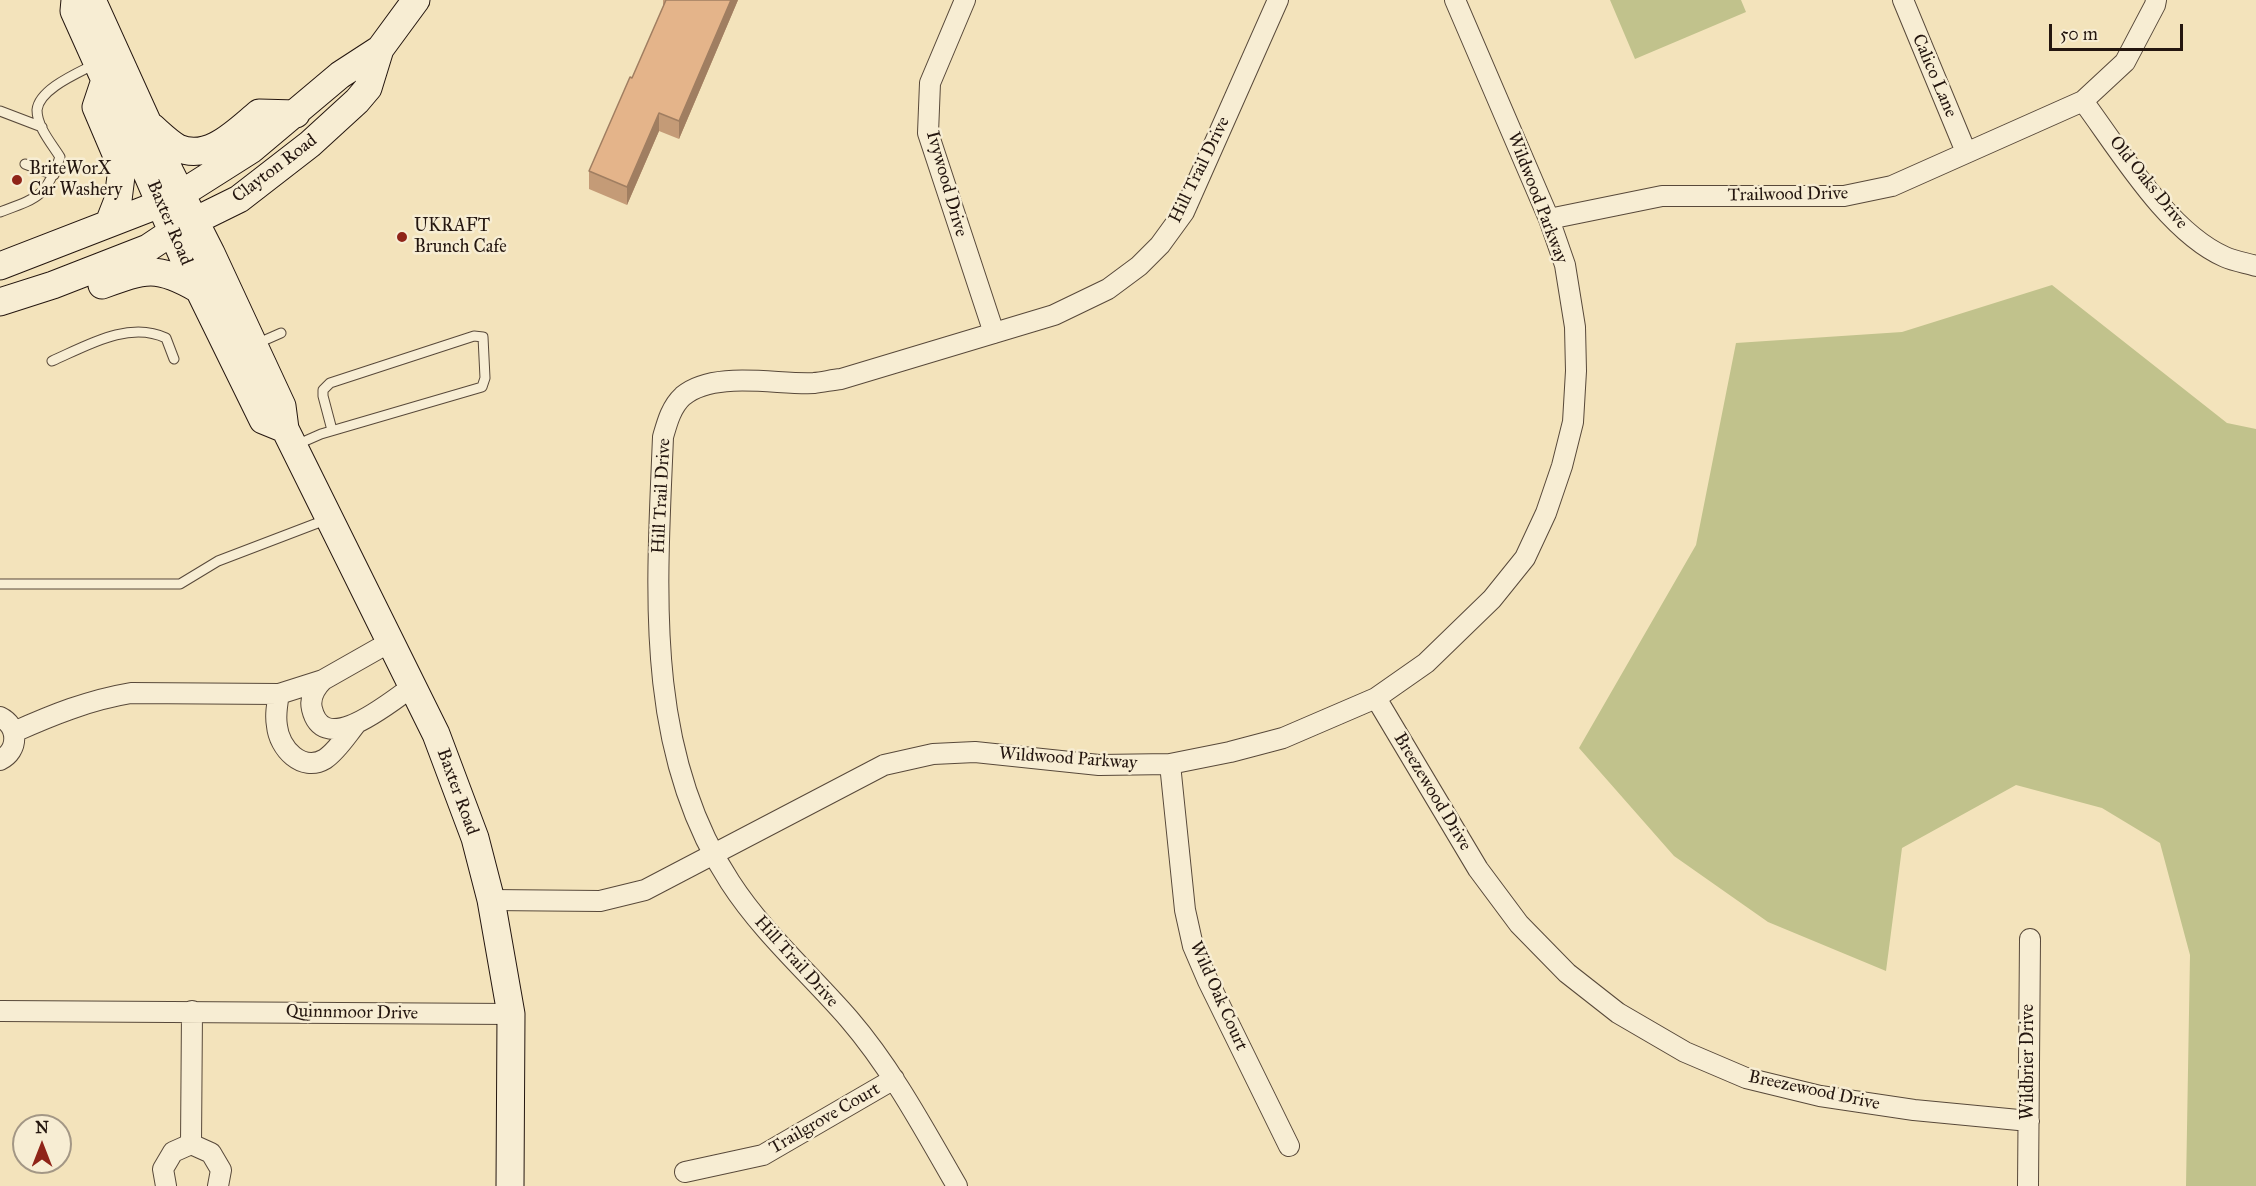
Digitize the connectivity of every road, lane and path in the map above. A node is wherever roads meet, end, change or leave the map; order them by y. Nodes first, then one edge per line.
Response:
1 (75, 0) edge
2 (92, 0) edge
3 (416, 0) edge
4 (965, 0) edge
5 (1278, 0) edge
6 (1455, 0) edge
7 (1903, 0) edge
8 (2156, 0) edge
9 (380, 49) junction
10 (101, 71) junction
11 (2083, 101) junction
12 (0, 111) edge
13 (296, 114) junction
14 (148, 124) junction
15 (42, 127) junction
16 (1966, 152) junction
17 (25, 164) dead end
18 (54, 175) junction
19 (170, 199) junction
20 (0, 212) edge
21 (1549, 219) junction
22 (109, 223) junction
23 (182, 226) junction
24 (0, 266) edge
25 (2256, 266) edge
26 (53, 285) junction
27 (198, 289) junction
28 (0, 302) edge
29 (281, 333) dead end
30 (994, 333) junction
31 (254, 345) junction
32 (174, 359) dead end
33 (52, 361) dead end
34 (332, 430) junction
35 (289, 438) junction
36 (329, 519) junction
37 (0, 584) edge
38 (390, 642) junction
39 (323, 680) junction
40 (412, 687) junction
41 (279, 694) junction
42 (1376, 698) junction
43 (0, 717) edge
44 (356, 724) junction
45 (14, 732) junction
46 (0, 760) edge
47 (1170, 764) junction
48 (712, 853) junction
49 (491, 900) junction
50 (2030, 939) dead end
51 (0, 1011) edge
52 (192, 1011) junction
53 (512, 1014) junction
54 (894, 1079) junction
55 (2029, 1121) junction
56 (191, 1144) junction
57 (1289, 1146) dead end
58 (685, 1172) dead end
59 (166, 1186) edge
60 (218, 1186) edge
61 (510, 1186) edge
62 (957, 1186) edge
63 (2028, 1186) edge

1 - 10 main road, Baxter Road
2 - 14 main road, Baxter Road
3 - 9 main road, Clayton Road
4 - 30 street, Ivywood Drive
5 - 30 street, Hill Trail Drive
6 - 21 street, Wildwood Parkway
7 - 16 street, Calico Lane
8 - 11 street, Trailwood Drive
9 - 13 main road, Clayton Road
9 - 23 main road, Clayton Road
10 - 15 lane
10 - 19 main road, Baxter Road
10 - 22 main road
11 - 16 street, Trailwood Drive
11 - 25 street, Old Oaks Drive
12 - 15 lane
13 - 14 main road
13 - 19 main road, Clayton Road
14 - 19 main road, Baxter Road
15 - 18 lane
16 - 21 street, Trailwood Drive
17 - 18 lane
18 - 20 lane
19 - 22 main road, Clayton Road
19 - 23 main road, Baxter Road
21 - 42 street, Wildwood Parkway
22 - 24 main road, Clayton Road
23 - 26 main road, Clayton Road
23 - 27 main road, Baxter Road
23 - 31 main road, Baxter Road
26 - 27 main road
26 - 28 main road, Clayton Road
27 - 35 main road, Baxter Road
29 - 31 lane
30 - 48 street, Hill Trail Drive
31 - 35 main road, Baxter Road
32 - 33 lane
34 - 34 lane
34 - 35 lane
35 - 36 main road, Baxter Road
36 - 37 lane
36 - 38 main road, Baxter Road
38 - 39 street
38 - 40 main road, Baxter Road
39 - 41 street
39 - 44 street
40 - 44 street
40 - 49 main road, Baxter Road
41 - 44 street
41 - 45 street
42 - 47 street, Wildwood Parkway
42 - 55 street, Breezewood Drive
43 - 45 street
45 - 46 street
47 - 48 street, Wildwood Parkway
47 - 57 street, Wild Oak Court
48 - 49 street, Wildwood Parkway
48 - 54 street, Hill Trail Drive
49 - 53 main road, Baxter Road
50 - 55 street, Wildbrier Drive
51 - 52 street, Quinnmoor Drive
52 - 53 street, Quinnmoor Drive
52 - 56 street
53 - 61 main road, Baxter Road
54 - 58 street, Trailgrove Court
54 - 62 street, Hill Trail Drive
55 - 63 street, Wildbrier Drive
56 - 59 street
56 - 60 street

